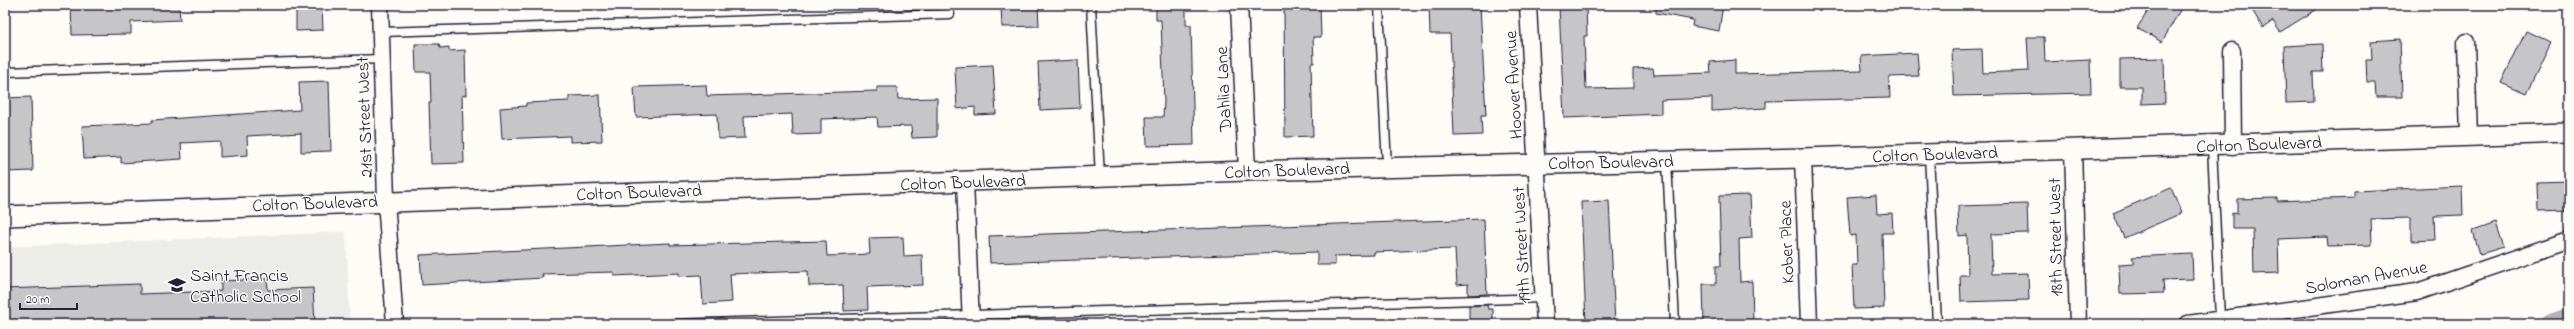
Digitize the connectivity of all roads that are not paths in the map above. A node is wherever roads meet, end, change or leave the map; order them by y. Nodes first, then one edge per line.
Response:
1 (380, 5) edge
2 (1091, 5) edge
3 (1239, 5) edge
4 (1379, 5) edge
5 (1528, 5) edge
6 (950, 14) dead end
7 (381, 32) junction
8 (2466, 42) dead end
9 (2232, 51) dead end
10 (382, 59) junction
11 (5, 72) edge
12 (2569, 133) edge
13 (2469, 136) junction
14 (2212, 146) junction
15 (2233, 146) junction
16 (2073, 149) junction
17 (1929, 154) junction
18 (1803, 158) junction
19 (1667, 161) junction
20 (1537, 164) junction
21 (1387, 167) junction
22 (1247, 171) junction
23 (1100, 177) junction
24 (965, 182) junction
25 (386, 200) junction
26 (5, 216) edge
27 (2569, 240) edge
28 (1544, 298) junction
29 (971, 320) edge
30 (2220, 320) junction
31 (395, 324) edge
32 (671, 324) edge
33 (1545, 324) edge
34 (1674, 324) edge
35 (1809, 324) edge
36 (1937, 324) edge
37 (2078, 324) edge
38 (2188, 324) edge

1 - 7 street, 21st Street West
2 - 23 lane
3 - 22 street, Dahlia Lane
4 - 21 lane
5 - 20 street, Hoover Avenue
6 - 7 lane
7 - 10 street, 21st Street West
8 - 13 street
9 - 15 street
10 - 11 lane
10 - 25 street, 21st Street West
12 - 13 street, Colton Boulevard
13 - 15 street, Colton Boulevard
14 - 15 street, Colton Boulevard
14 - 16 street, Colton Boulevard
14 - 30 lane
16 - 17 street, Colton Boulevard
16 - 37 street, 18th Street West
17 - 18 street, Colton Boulevard
17 - 36 lane
18 - 19 street, Colton Boulevard
18 - 35 street, Kober Place
19 - 20 street, Colton Boulevard
19 - 34 lane
20 - 21 street, Colton Boulevard
20 - 28 street, 19th Street West
21 - 22 street, Colton Boulevard
22 - 23 street, Colton Boulevard
23 - 24 street, Colton Boulevard
24 - 25 street, Colton Boulevard
24 - 29 street
25 - 26 street, Colton Boulevard
25 - 31 street, 21st Street West
27 - 30 street, Soloman Avenue
28 - 29 lane
28 - 33 street, 19th Street West
29 - 32 lane
30 - 38 street, Soloman Avenue

